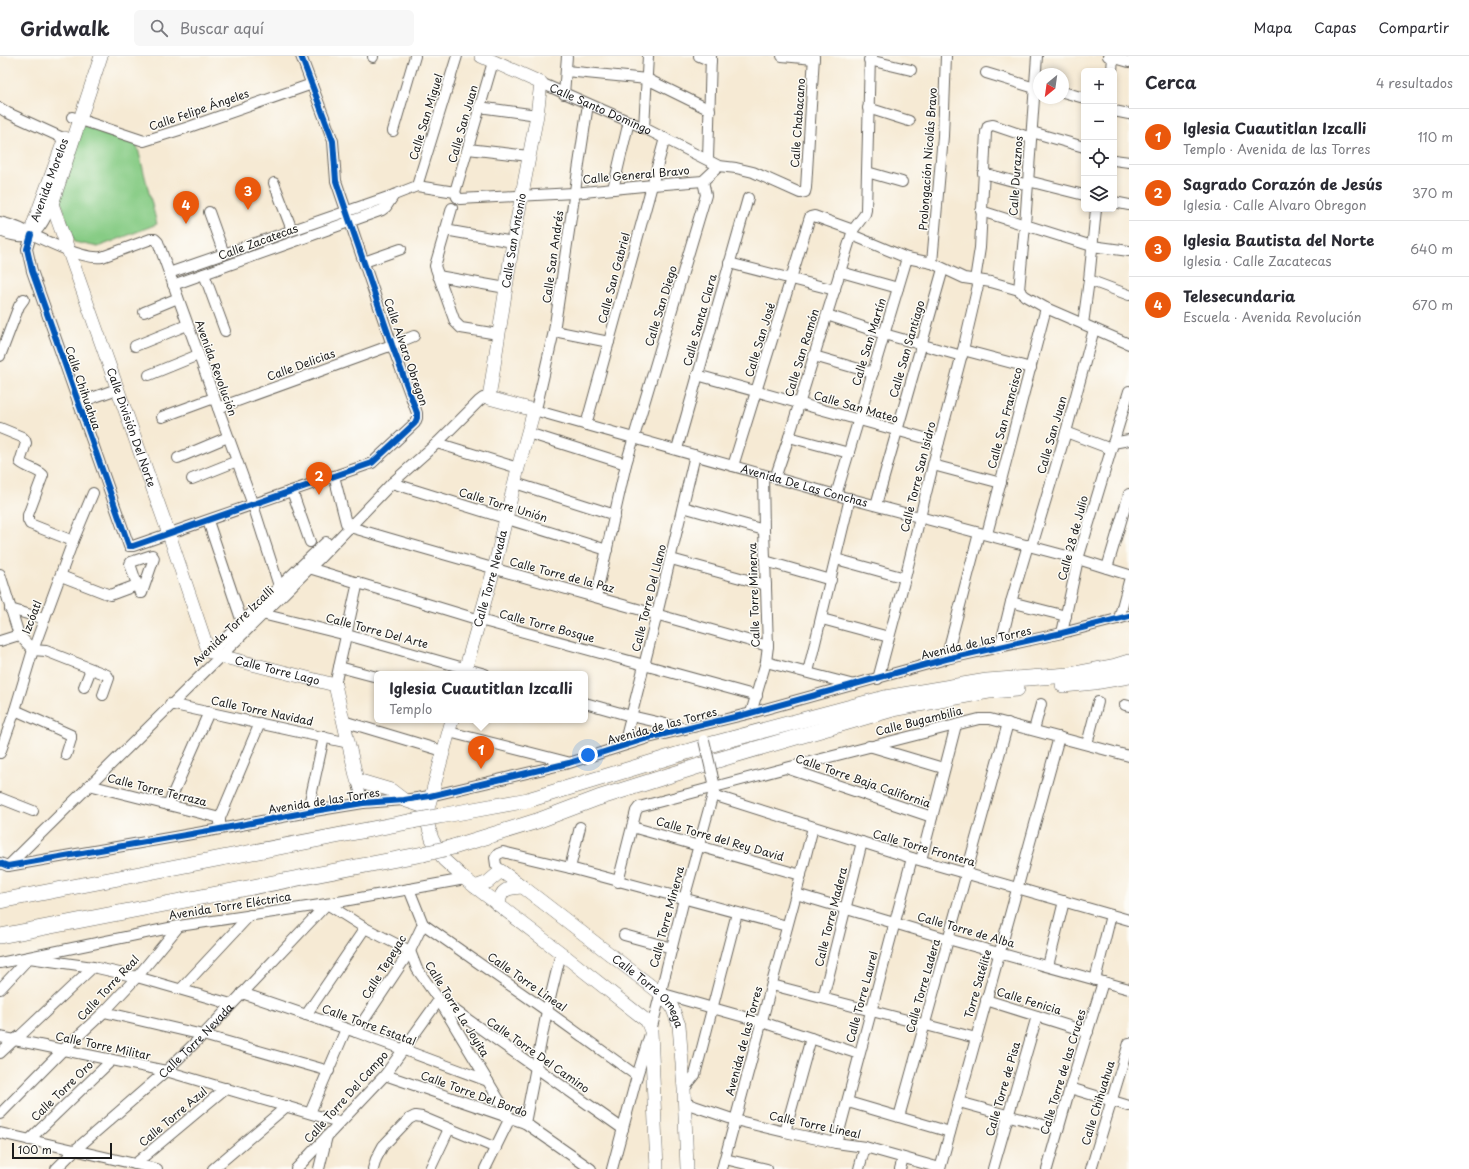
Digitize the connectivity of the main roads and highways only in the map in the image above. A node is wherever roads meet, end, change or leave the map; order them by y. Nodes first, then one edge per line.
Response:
1 (92, 56) edge
2 (101, 56) edge
3 (487, 58) edge
4 (541, 83) joint
5 (76, 119) junction
6 (52, 204) joint
7 (31, 235) road end
8 (485, 398) joint
9 (534, 410) joint
10 (215, 654) joint
11 (1129, 662) edge
12 (465, 671) edge
13 (1129, 676) edge
14 (450, 726) edge
15 (433, 807) junction
16 (475, 887) junction
17 (523, 887) junction
18 (0, 901) edge
19 (499, 905) junction
20 (0, 936) edge
21 (657, 1169) edge
22 (687, 1169) edge

1 - 5 main road, Avenida Morelos
2 - 5 main road, Avenida Morelos
3 - 4 main road, Calle Santo Domingo
4 - 8 main road, Calle San Antonio
5 - 6 main road, Avenida Morelos
5 - 7 main road, Avenida Morelos
6 - 10 main road, Calle División Del Norte
8 - 9 main road, Avenida De Las Conchas
9 - 12 main road, Calle Torre Nevada
10 - 15 main road, Calle Torre Lago
11 - 15 highway
13 - 20 highway, bridge
14 - 15 main road
15 - 16 main road, Calle Torre Omega
15 - 18 highway, bridge
16 - 17 main road, Calle Torre Omega
16 - 19 main road, Calle Torre Omega
17 - 19 main road
17 - 22 main road, Calle Torre Omega
19 - 21 main road, Calle Torre Omega

